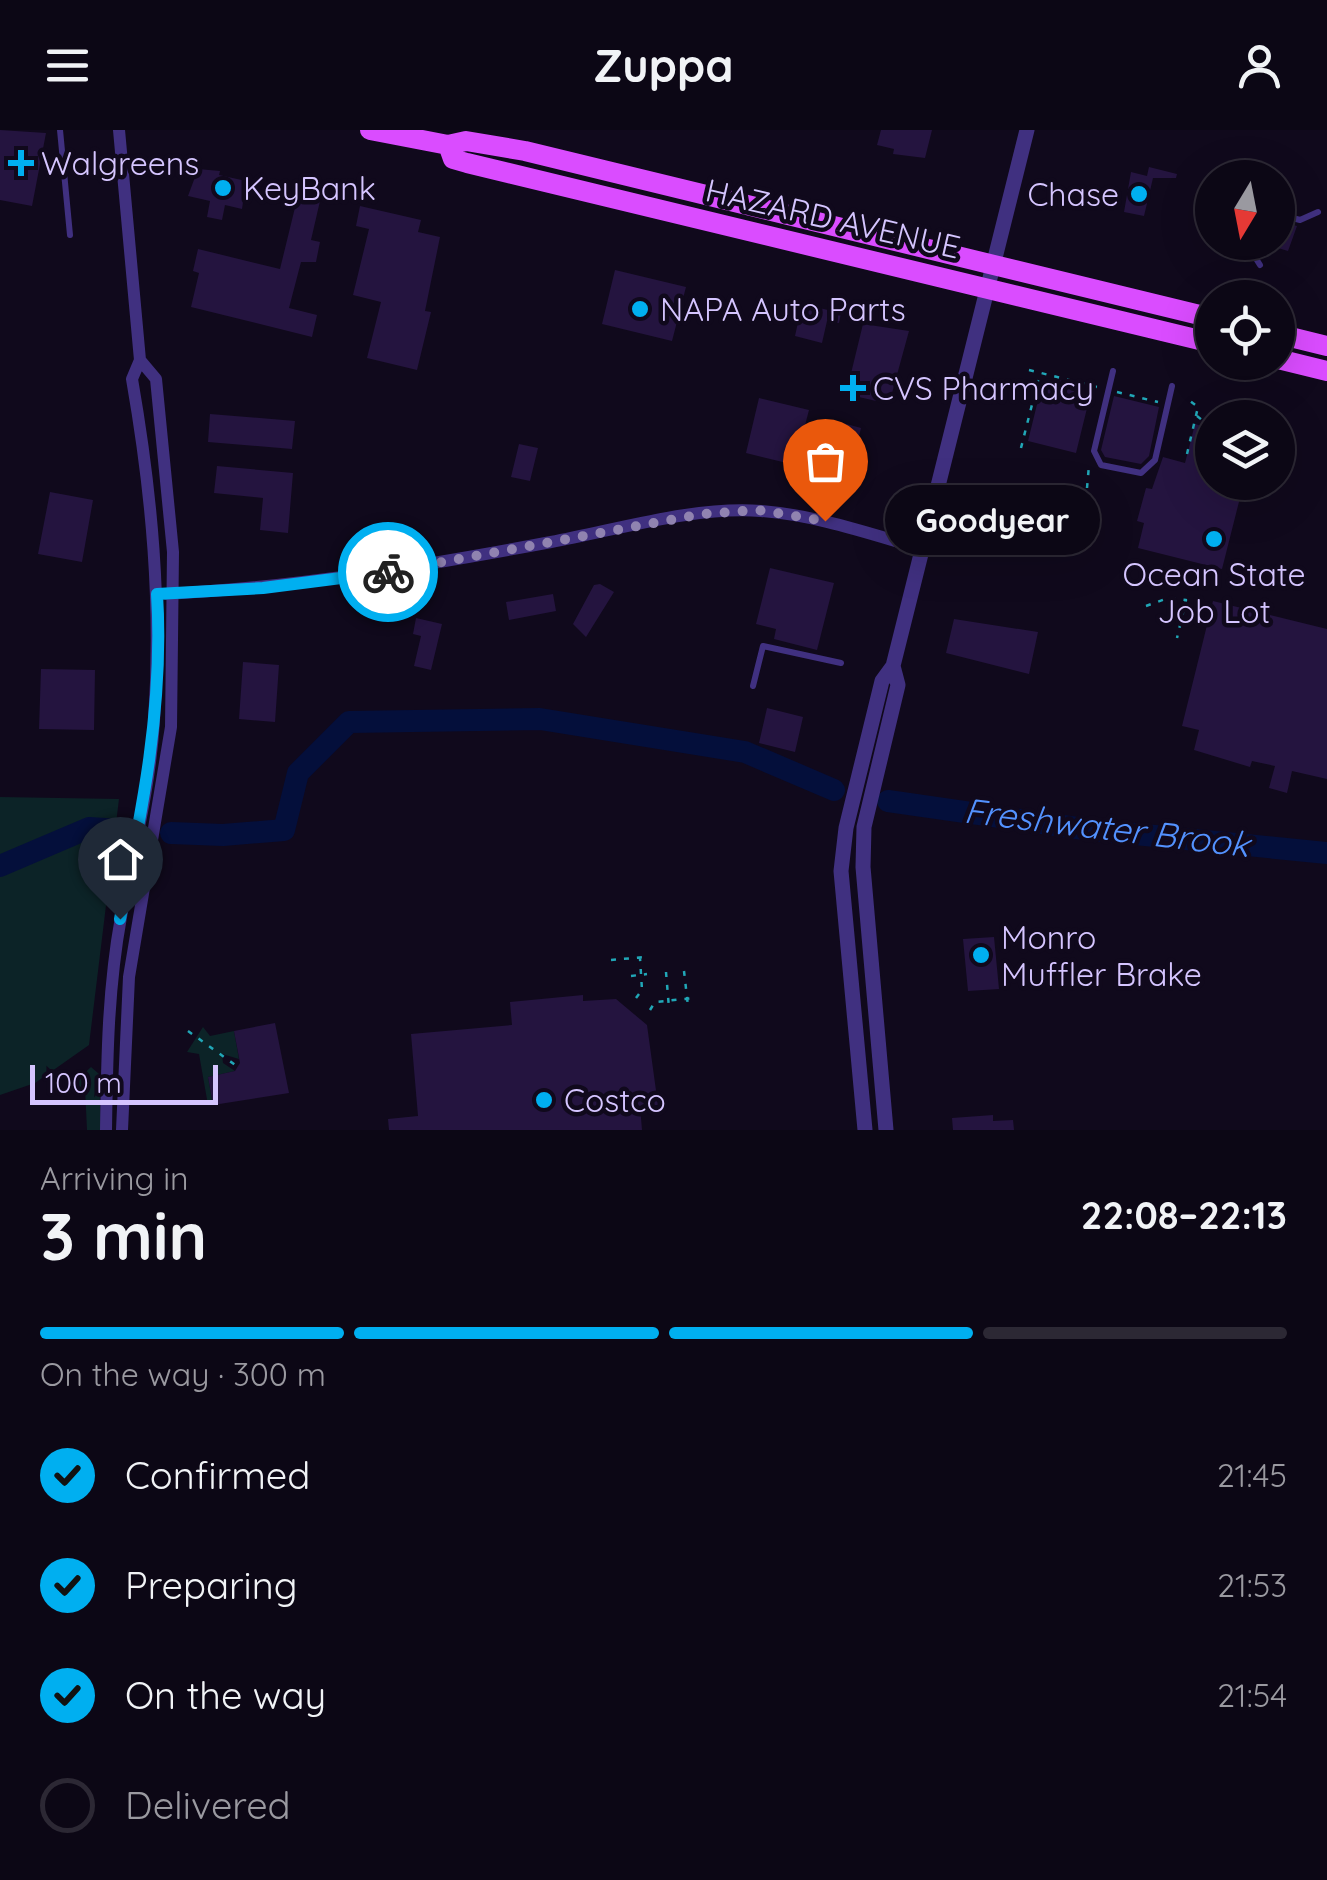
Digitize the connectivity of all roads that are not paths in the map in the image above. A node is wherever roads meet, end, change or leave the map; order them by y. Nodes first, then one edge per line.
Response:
1 (60, 130) edge
2 (119, 130) edge
3 (370, 130) edge
4 (1027, 130) edge
5 (448, 145) junction
6 (652, 181) junction
7 (600, 194) junction
8 (1318, 212) dead end
9 (1295, 219) edge
10 (70, 236) dead end
11 (1257, 260) edge
12 (994, 263) junction
13 (1260, 265) dead end
14 (989, 286) junction
15 (1195, 314) edge
16 (1295, 338) edge
17 (1195, 339) edge
18 (1327, 346) edge
19 (140, 360) junction
20 (1295, 362) edge
21 (1326, 367) edge
22 (1112, 371) dead end
23 (1172, 386) dead end
24 (923, 548) junction
25 (174, 593) junction
26 (157, 594) junction
27 (842, 663) dead end
28 (894, 666) junction
29 (753, 686) dead end
30 (149, 766) junction
31 (164, 770) junction
32 (107, 1045) junction
33 (124, 1045) junction
34 (878, 1052) junction
35 (856, 1054) junction
36 (106, 1130) edge
37 (122, 1130) edge
38 (864, 1130) edge
39 (886, 1130) edge

1 - 10 lane
2 - 19 street
3 - 5 main road, HAZARD AVENUE
4 - 12 street
5 - 6 main road, HAZARD AVENUE
5 - 7 main road, HAZARD AVENUE
6 - 7 main road
6 - 12 main road, HAZARD AVENUE
7 - 14 main road, HAZARD AVENUE
8 - 9 lane
11 - 13 lane
12 - 14 street
12 - 15 main road, HAZARD AVENUE
14 - 17 main road, HAZARD AVENUE
14 - 24 street
16 - 18 main road
19 - 25 street
19 - 26 street
20 - 21 main road
22 - 23 lane
24 - 25 street
24 - 28 street
25 - 26 street
25 - 31 street
26 - 30 street
27 - 29 lane
28 - 34 street
28 - 35 street
30 - 31 street
30 - 32 street
31 - 33 street
32 - 33 street
32 - 36 street
33 - 37 street
34 - 35 street
34 - 39 street
35 - 38 street

